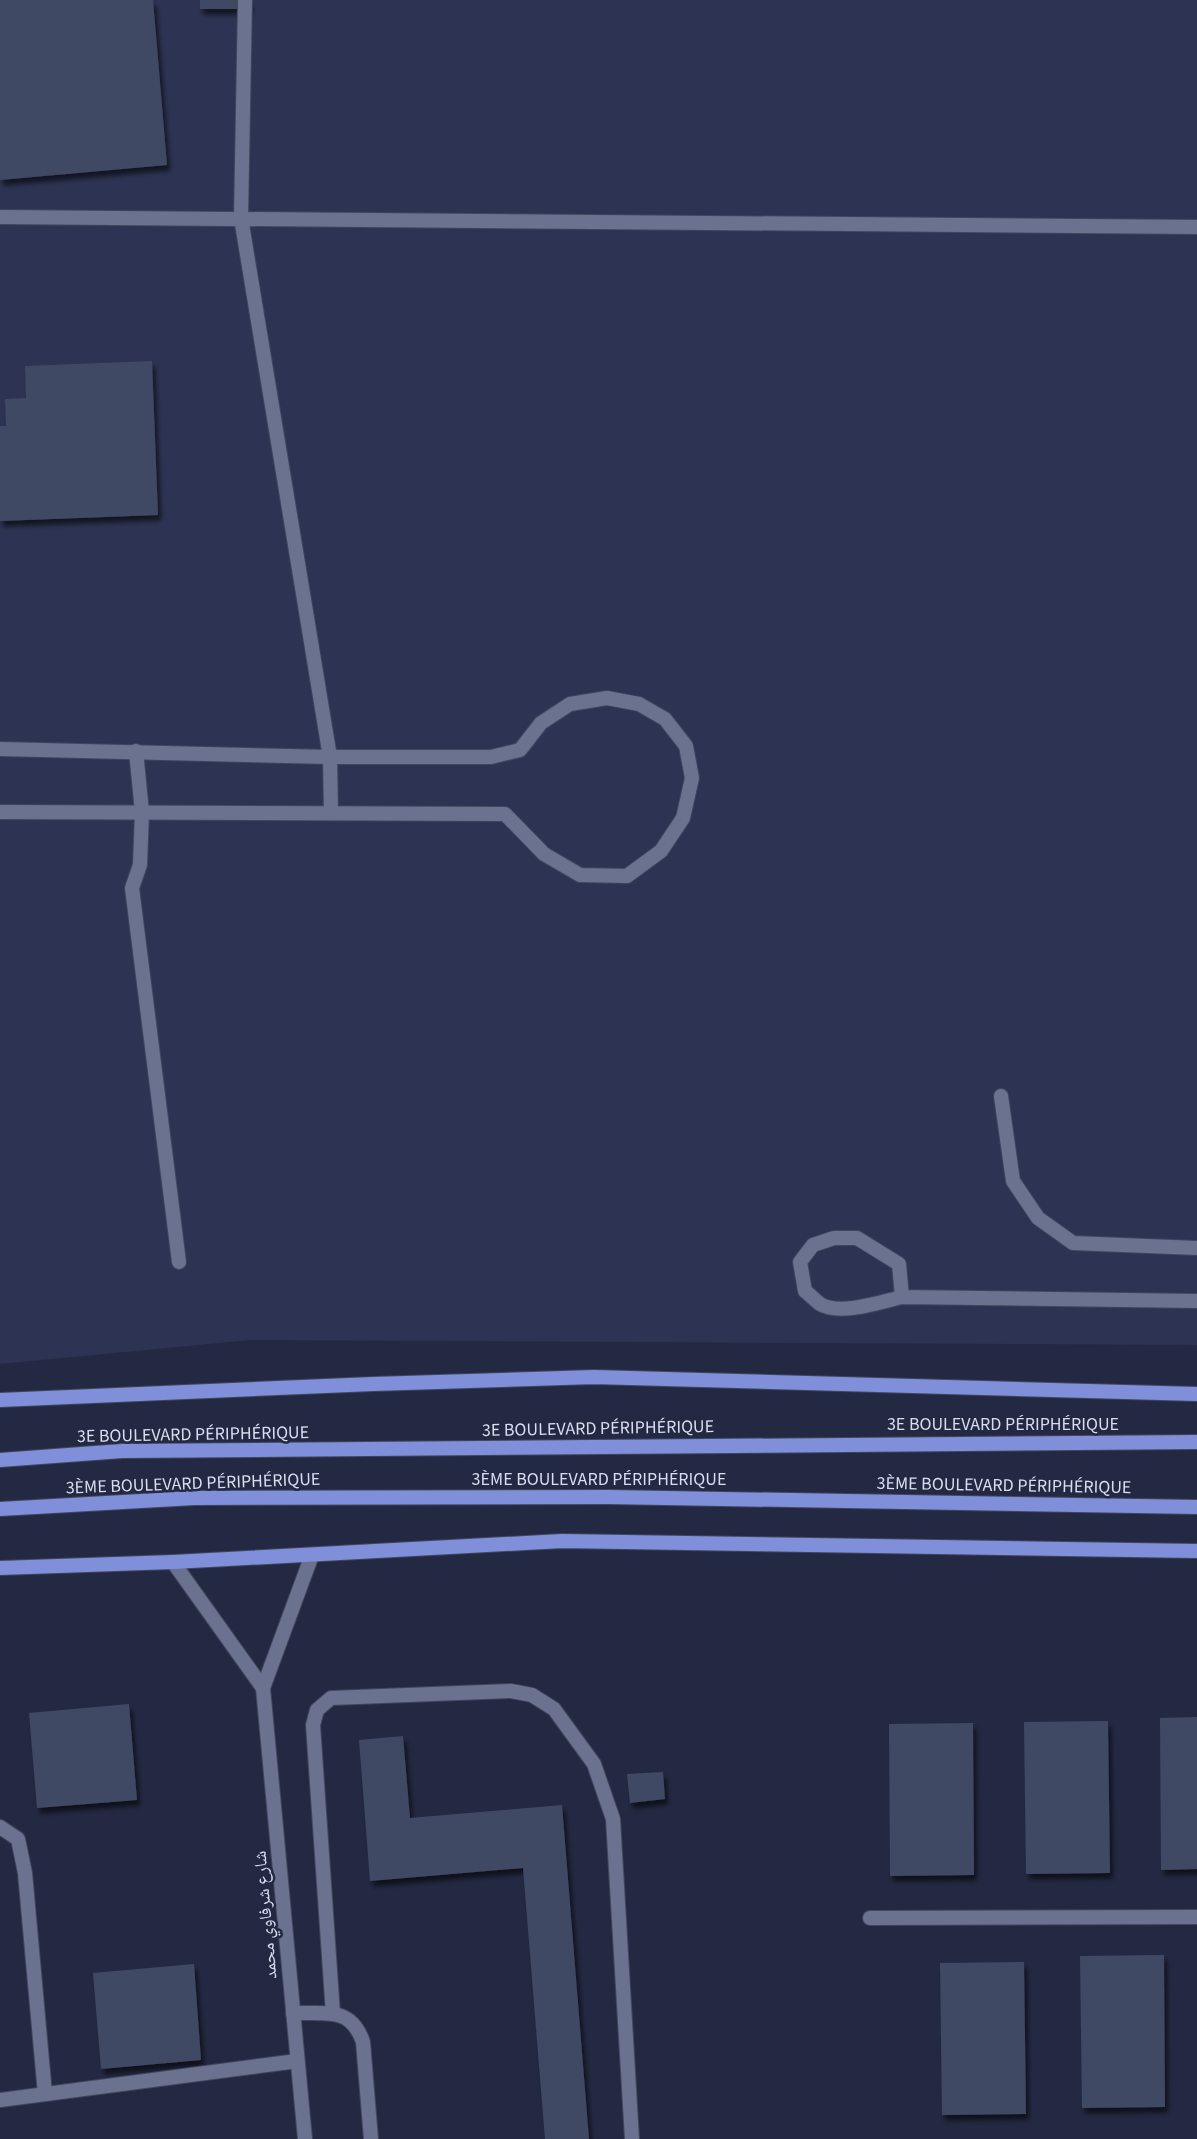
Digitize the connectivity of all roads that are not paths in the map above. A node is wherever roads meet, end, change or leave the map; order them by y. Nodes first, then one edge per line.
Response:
1 (245, 0) edge
2 (0, 217) edge
3 (241, 218) junction
4 (1197, 227) edge
5 (0, 749) edge
6 (136, 751) junction
7 (330, 757) junction
8 (0, 812) edge
9 (142, 812) junction
10 (331, 813) junction
11 (1001, 1096) dead end
12 (1197, 1248) edge
13 (180, 1262) dead end
14 (902, 1297) junction
15 (1197, 1301) edge
16 (1197, 1394) edge
17 (0, 1400) edge
18 (1197, 1442) edge
19 (0, 1460) edge
20 (1197, 1506) edge
21 (0, 1508) edge
22 (1197, 1551) edge
23 (312, 1555) junction
24 (173, 1562) junction
25 (0, 1568) edge
26 (263, 1688) junction
27 (0, 1827) edge
28 (1197, 1917) edge
29 (870, 1918) dead end
30 (293, 2013) junction
31 (333, 2014) junction
32 (297, 2060) junction
33 (45, 2094) junction
34 (0, 2100) edge
35 (305, 2139) edge
36 (371, 2139) edge
37 (632, 2139) edge

1 - 3 street
2 - 3 street
3 - 4 street
3 - 7 street
5 - 6 street
6 - 7 street
6 - 9 street
7 - 10 street
7 - 10 street
8 - 9 street
9 - 10 street
9 - 13 street
11 - 12 street
14 - 14 street
14 - 15 street
16 - 17 highway
18 - 19 highway, 3E BOULEVARD PÉRIPHÉRIQUE
20 - 21 highway, 3ÈME BOULEVARD PÉRIPHÉRIQUE
22 - 23 highway
23 - 24 highway
23 - 26 street, شارع شرفاوي محمد
24 - 25 highway
24 - 26 street
26 - 30 street, شارع شرفاوي محمد
27 - 33 street
28 - 29 street
30 - 31 street
30 - 32 street, شارع شرفاوي محمد
31 - 36 street
31 - 37 street
32 - 33 street
32 - 35 street, شارع شرفاوي محمد
33 - 34 street

